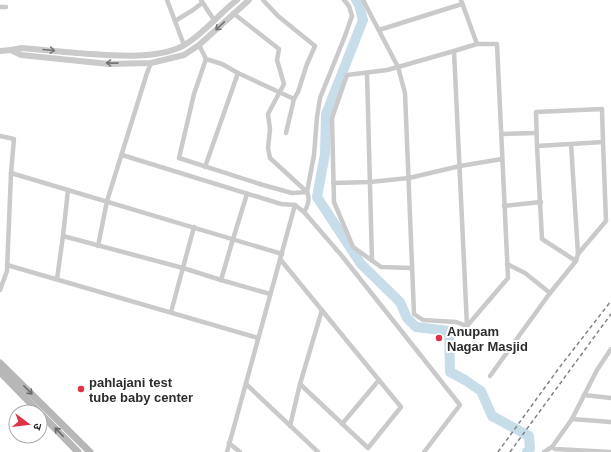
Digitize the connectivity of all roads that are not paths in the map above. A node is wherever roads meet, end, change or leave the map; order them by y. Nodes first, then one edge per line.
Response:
1 (167, 0) edge
2 (237, 0) edge
3 (249, 0) edge
4 (262, 0) edge
5 (344, 0) edge
6 (363, 0) edge
7 (202, 2) edge
8 (461, 2) edge
9 (0, 7) edge
10 (6, 7) dead end
11 (233, 14) junction
12 (214, 20) junction
13 (175, 21) junction
14 (379, 30) junction
15 (478, 44) junction
16 (184, 45) junction
17 (199, 45) junction
18 (11, 50) junction
19 (0, 51) edge
20 (454, 51) junction
21 (152, 55) junction
22 (206, 59) junction
23 (151, 63) junction
24 (398, 67) junction
25 (367, 72) junction
26 (238, 73) junction
27 (279, 93) junction
28 (294, 99) junction
29 (286, 133) dead end
30 (536, 133) junction
31 (501, 134) junction
32 (0, 136) edge
33 (603, 142) junction
34 (571, 144) junction
35 (537, 146) junction
36 (122, 155) junction
37 (502, 159) junction
38 (460, 166) junction
39 (205, 167) junction
40 (11, 172) junction
41 (409, 178) junction
42 (370, 182) junction
43 (333, 183) junction
44 (68, 190) junction
45 (307, 192) junction
46 (247, 194) junction
47 (108, 202) junction
48 (541, 202) junction
49 (295, 205) junction
50 (504, 206) junction
51 (304, 212) junction
52 (194, 227) junction
53 (63, 236) junction
54 (233, 239) junction
55 (98, 246) junction
56 (578, 254) junction
57 (281, 256) junction
58 (372, 261) junction
59 (576, 261) junction
60 (507, 264) junction
61 (7, 265) junction
62 (183, 268) junction
63 (412, 268) junction
64 (57, 279) junction
65 (222, 280) junction
66 (0, 290) edge
67 (270, 294) junction
68 (550, 294) junction
69 (322, 310) junction
70 (171, 312) junction
71 (467, 326) junction
72 (258, 338) junction
73 (611, 349) edge
74 (0, 363) edge
75 (0, 372) edge
76 (490, 376) dead end
77 (379, 380) junction
78 (246, 384) junction
79 (300, 384) junction
80 (584, 394) junction
81 (611, 398) edge
82 (32, 404) edge
83 (572, 419) junction
84 (48, 420) edge
85 (611, 422) edge
86 (342, 424) junction
87 (290, 426) junction
88 (229, 443) junction
89 (552, 447) junction
90 (368, 448) junction
91 (78, 452) edge
92 (90, 452) edge
93 (227, 452) edge
94 (240, 452) edge
95 (318, 452) edge
96 (372, 452) edge
97 (424, 452) edge
98 (544, 452) edge
99 (611, 452) edge

1 - 13 street
2 - 12 street
3 - 11 street
4 - 28 street
5 - 45 street
6 - 14 street
7 - 12 street
7 - 13 street
8 - 14 street
8 - 15 street
9 - 10 street
11 -> 17 street
11 - 27 street
12 - 16 street
13 - 16 street
14 - 24 street
15 - 20 street
15 - 31 street
16 - 21 street
17 - 22 street
17 - 23 street
18 - 19 street
18 -> 21 street
23 -> 18 street
20 - 24 street
20 - 38 street
21 - 23 street
22 - 26 street
22 - 39 street
23 - 36 street
24 - 25 street
24 - 41 street
25 - 42 street
25 - 43 street
26 - 27 street
26 - 39 street
27 - 28 street
27 - 45 street
28 - 29 street
30 - 31 street
30 - 33 street
30 - 35 street
31 - 37 street
32 - 40 street
33 - 34 street
33 - 56 street
34 - 35 street
34 - 56 street
35 - 48 street
36 - 46 street
36 - 47 street
37 - 38 street
37 - 50 street
38 - 41 street
38 - 71 street
39 - 45 street
40 - 44 street
40 - 61 street
41 - 42 street
41 - 63 street
42 - 43 street
42 - 58 street
43 - 58 street
44 - 47 street
44 - 53 street
45 - 51 street
46 - 49 street
46 - 54 street
47 - 52 street
47 - 55 street
48 - 50 street
48 - 59 street
49 - 51 street
49 - 57 street
50 - 60 street
51 - 97 street
52 - 54 street
52 - 62 street
53 - 55 street
53 - 64 street
54 - 57 street
54 - 65 street
55 - 62 street
56 - 59 street
57 - 67 street
57 - 69 street
58 - 63 street
59 - 68 street
60 - 68 street
60 - 71 street
61 - 64 street
61 - 66 street
62 - 65 street
62 - 70 street
63 - 71 street
64 - 70 street
65 - 67 street
67 - 72 street
68 - 76 street
69 - 77 street
69 - 79 street
70 - 72 street
72 - 78 street
73 - 80 street
74 -> 92 main road
75 - 82 main road
77 - 86 street
77 - 90 street
78 - 87 street
78 - 88 street
79 - 86 street
79 - 87 street
80 - 81 street
80 - 83 street
83 - 85 street
83 - 89 street
91 -> 84 main road
86 - 90 street
87 - 95 street
88 - 93 street
88 - 94 street
89 - 98 street
89 - 99 street
90 - 96 street

